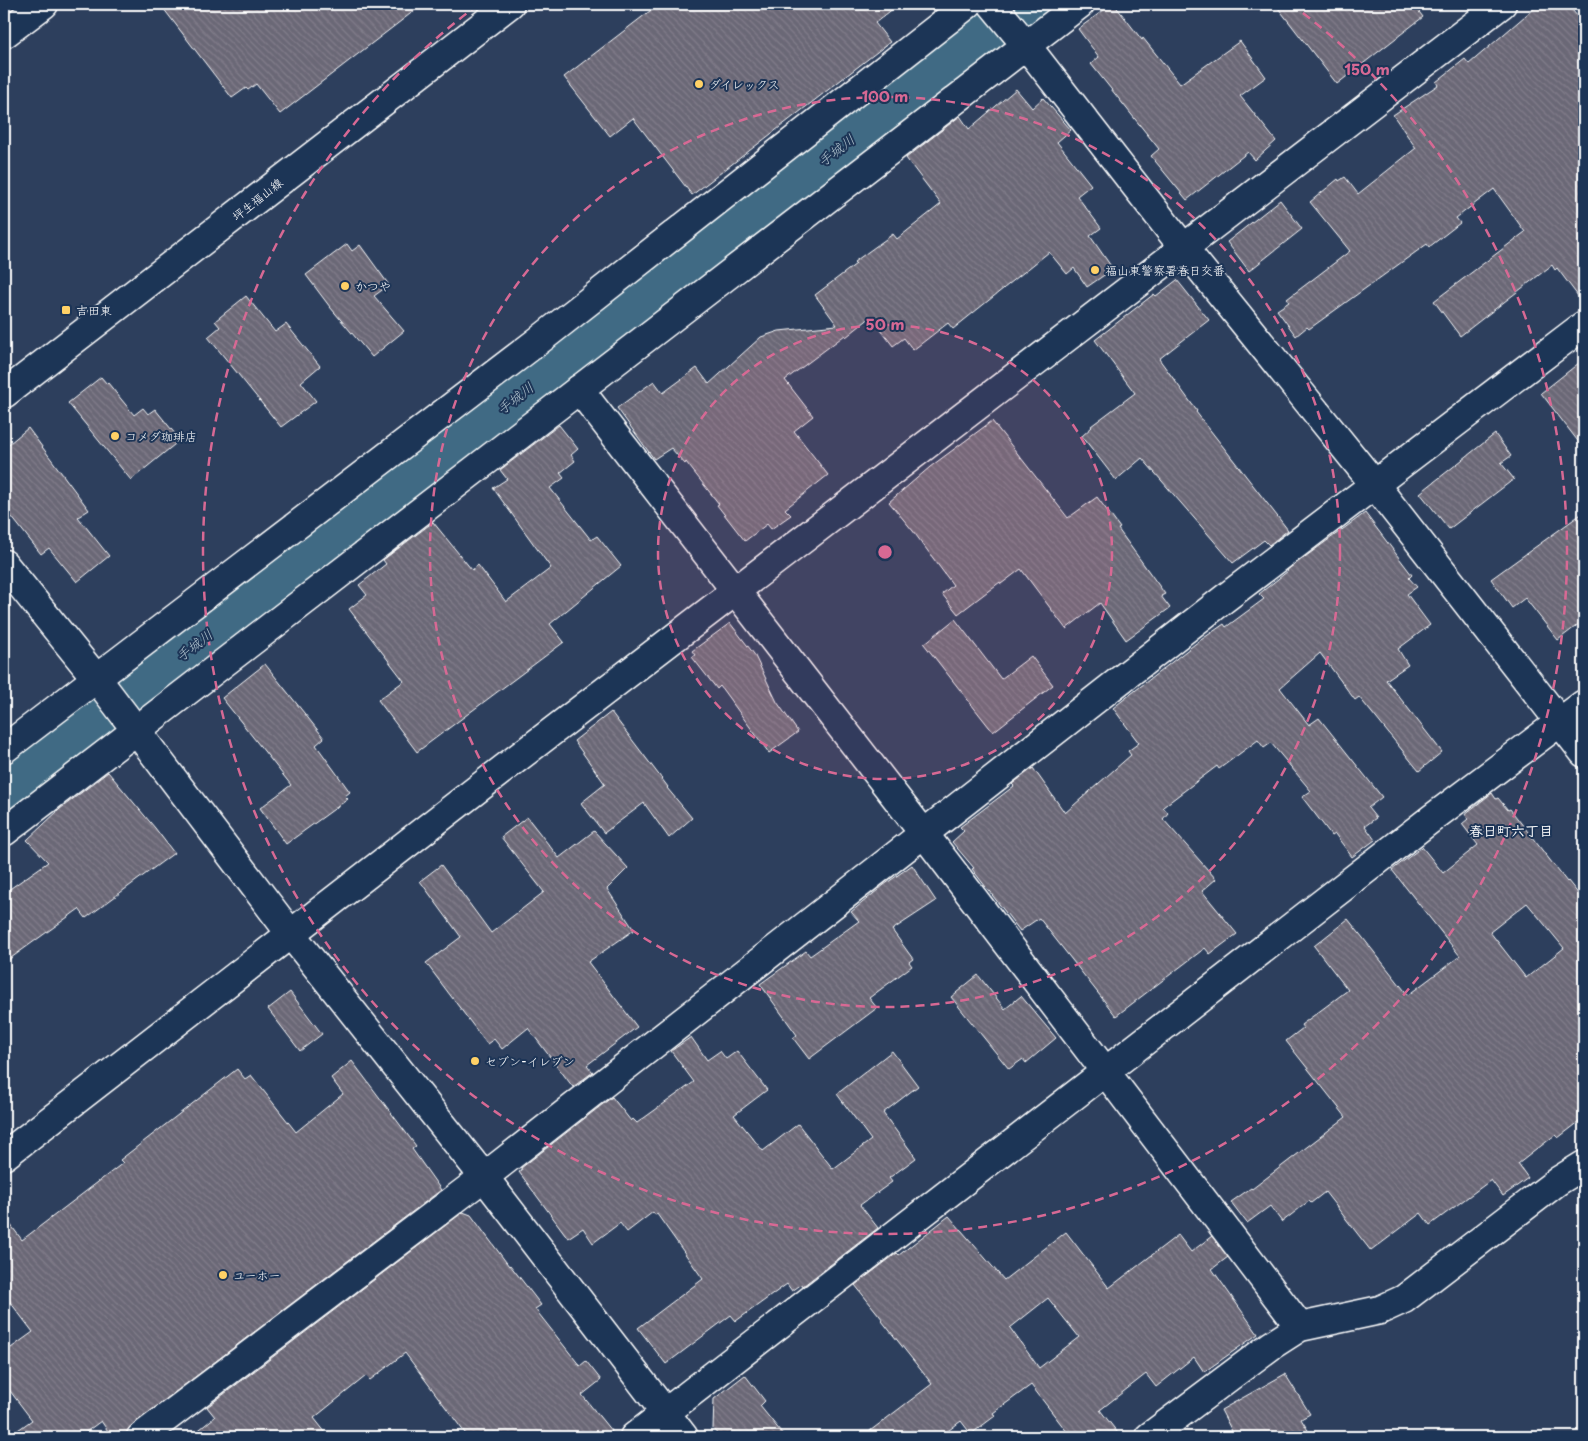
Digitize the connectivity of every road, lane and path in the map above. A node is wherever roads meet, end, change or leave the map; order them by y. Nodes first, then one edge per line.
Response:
1 (44, 4) edge
2 (510, 4) edge
3 (968, 4) edge
4 (992, 4) edge
5 (1080, 4) edge
6 (1502, 4) edge
7 (4, 34) edge
8 (1021, 40) junction
9 (1183, 247) junction
10 (1584, 325) edge
11 (579, 389) junction
12 (4, 394) edge
13 (1375, 486) junction
14 (4, 564) edge
15 (734, 591) junction
16 (100, 683) junction
17 (1584, 704) edge
18 (1560, 723) junction
19 (131, 724) junction
20 (4, 749) edge
21 (1584, 754) edge
22 (4, 832) edge
23 (924, 833) junction
24 (290, 933) junction
25 (1107, 1071) junction
26 (4, 1156) edge
27 (1584, 1165) edge
28 (484, 1177) junction
29 (1300, 1326) junction
30 (666, 1412) junction
31 (141, 1437) edge
32 (634, 1437) edge
33 (684, 1437) edge
34 (1149, 1437) edge

1 - 7 street
2 - 12 street, 坪生福山線
3 - 16 street
4 - 8 street
5 - 8 street
6 - 9 street
8 - 9 street
8 - 11 street
9 - 13 street
9 - 15 street
10 - 13 street
11 - 15 street
11 - 19 street
13 - 18 street
13 - 23 street
14 - 16 street
15 - 23 street
15 - 24 street
16 - 19 street
16 - 20 street
17 - 18 street
18 - 21 street
18 - 25 street
19 - 22 street
19 - 24 street
23 - 25 street
23 - 28 street
24 - 26 street
24 - 28 street
25 - 29 street
25 - 30 street
27 - 29 street
28 - 30 street
28 - 31 street
29 - 34 street
30 - 32 street
30 - 33 street

